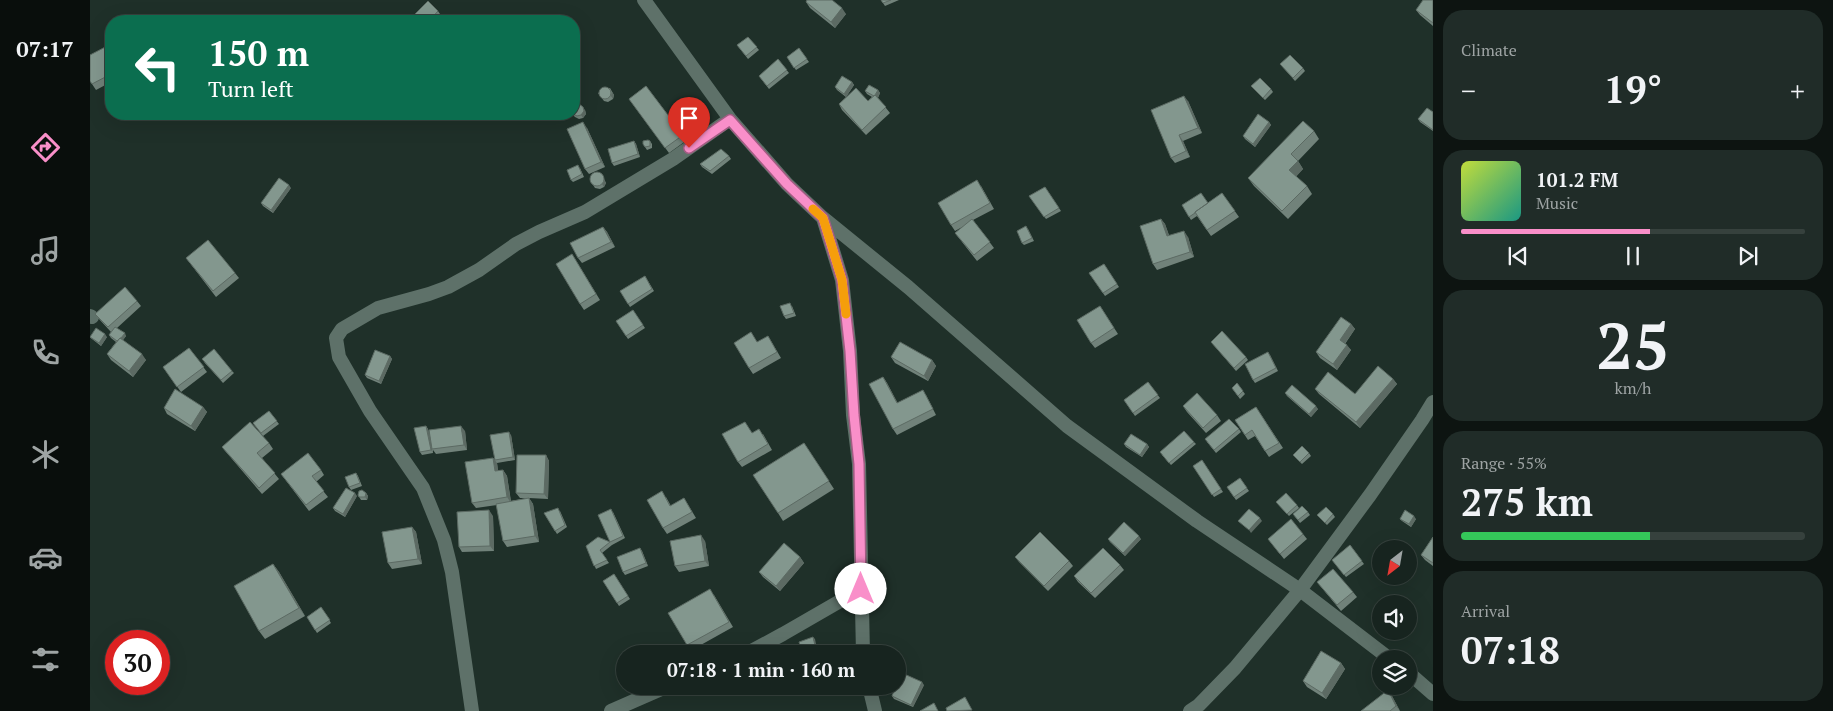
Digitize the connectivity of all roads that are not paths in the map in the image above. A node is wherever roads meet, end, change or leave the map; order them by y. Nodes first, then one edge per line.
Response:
1 (644, 0) edge
2 (730, 120) junction
3 (823, 218) junction
4 (1433, 402) edge
5 (1428, 420) edge
6 (861, 589) junction
7 (1300, 590) junction
8 (763, 645) edge
9 (863, 645) edge
10 (1378, 650) edge
11 (1417, 681) edge
12 (1433, 694) edge
13 (647, 695) edge
14 (871, 695) edge
15 (472, 711) edge
16 (611, 711) edge
17 (875, 711) edge
18 (1190, 711) edge

1 - 2 street
2 - 3 street
2 - 15 street
3 - 6 street
3 - 7 street
4 - 5 street
5 - 7 street
6 - 8 street
6 - 9 street
7 - 10 street
7 - 18 street
11 - 12 street
13 - 16 street
14 - 17 street

